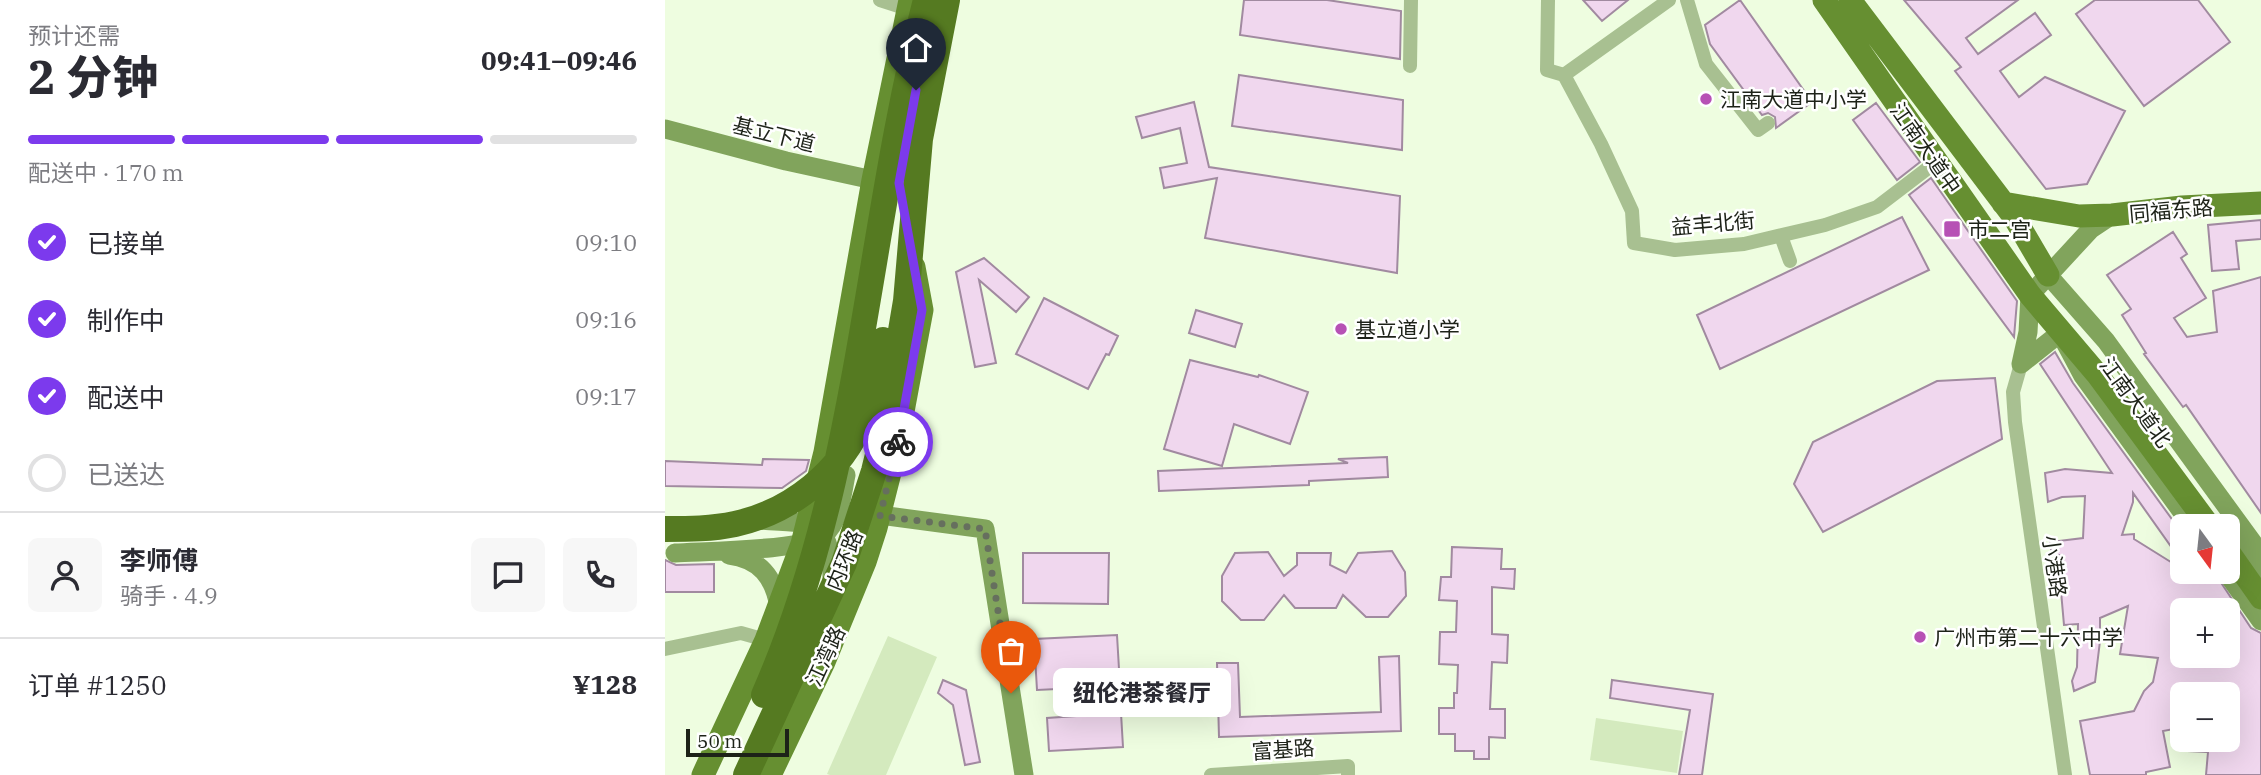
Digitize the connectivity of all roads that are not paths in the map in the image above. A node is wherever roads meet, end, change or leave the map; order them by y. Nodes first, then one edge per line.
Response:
1 (880, 0) edge
2 (936, 0) edge
3 (947, 0) edge
4 (959, 0) edge
5 (1411, 0) edge
6 (1548, 0) edge
7 (1669, 0) edge
8 (1686, 0) edge
9 (1824, 0) edge
10 (1850, 0) edge
11 (915, 3) edge
12 (1410, 66) dead end
13 (1564, 75) junction
14 (1767, 123) dead end
15 (665, 129) edge
16 (920, 139) junction
17 (1936, 162) junction
18 (873, 180) junction
19 (899, 183) junction
20 (2003, 203) junction
21 (2261, 203) edge
22 (2112, 215) junction
23 (1781, 236) junction
24 (1790, 261) dead end
25 (2048, 275) junction
26 (2030, 295) junction
27 (922, 310) junction
28 (2060, 333) junction
29 (2021, 364) junction
30 (825, 452) junction
31 (2184, 514) edge
32 (2200, 514) edge
33 (2217, 514) edge
34 (880, 516) junction
35 (665, 518) edge
36 (727, 519) junction
37 (759, 520) junction
38 (665, 529) edge
39 (811, 534) junction
40 (2240, 546) edge
41 (754, 548) junction
42 (670, 553) edge
43 (2261, 554) edge
44 (2240, 568) edge
45 (2261, 575) edge
46 (2235, 584) edge
47 (2261, 598) edge
48 (779, 607) junction
49 (2261, 621) edge
50 (766, 640) junction
51 (665, 649) edge
52 (824, 662) junction
53 (751, 672) junction
54 (810, 688) junction
55 (703, 775) edge
56 (726, 775) edge
57 (746, 775) edge
58 (770, 775) edge
59 (1024, 775) edge
60 (1211, 775) edge
61 (1348, 775) edge
62 (2065, 775) edge

1 - 11 street
2 - 19 main road, 江湾路
3 - 16 highway, 内环路, bridge
4 - 27 main road
5 - 12 street
6 - 13 street
7 - 13 street
8 - 14 street
9 - 17 main road, 江南大道中
10 - 20 main road, 江南大道中
11 - 18 main road
11 - 56 highway, 内环路, bridge
13 - 23 street, 益丰北街
15 - 18 main road, 基立下道
16 - 38 highway, bridge
16 - 57 highway, 内环路, bridge
17 - 23 street, 益丰北街
17 - 26 main road, 江南大道中
18 - 30 main road
19 - 27 main road, 江湾路
19 - 39 main road
20 - 22 main road
20 - 25 main road, 江南大道中
21 - 22 main road, 同福东路
22 - 25 main road, 同福东路
23 - 24 street
25 - 26 main road, 同福东路
25 - 33 main road, 江南大道北
25 - 43 main road
26 - 28 main road, 江南大道北
26 - 29 main road
27 - 34 main road, 江湾路
28 - 29 main road
28 - 31 main road
28 - 32 main road, 江南大道北
29 - 62 street, 小港路
30 - 36 main road
30 - 39 main road
34 - 52 main road, 江湾路
34 - 59 main road
35 - 36 main road
36 - 37 main road
37 - 39 main road
37 - 41 main road
39 - 41 main road
39 - 48 main road
39 - 52 main road
40 - 45 main road, 江南大道北
41 - 42 main road
42 - 48 main road
44 - 47 main road
46 - 49 main road
48 - 50 main road
50 - 51 street
50 - 52 main road
50 - 53 main road
52 - 54 main road, 江湾路
53 - 54 main road
53 - 55 main road
54 - 58 main road, 江湾路
60 - 61 street, 富基路

